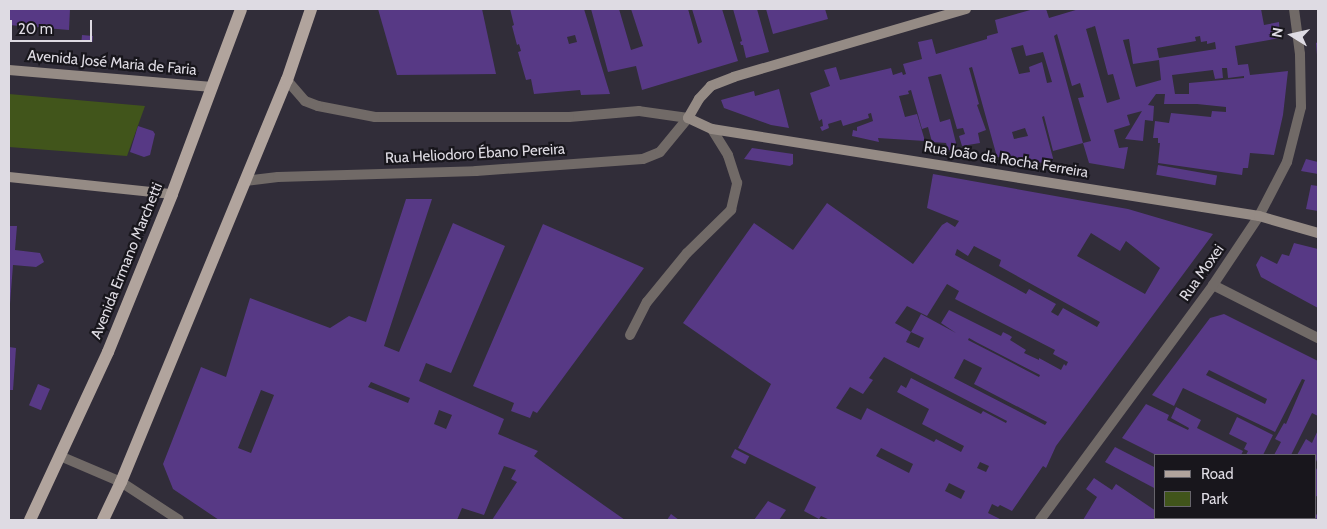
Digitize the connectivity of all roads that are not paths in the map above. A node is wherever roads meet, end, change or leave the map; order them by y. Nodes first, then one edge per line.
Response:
1 (242, 9) edge
2 (311, 9) edge
3 (966, 9) edge
4 (1294, 9) edge
5 (9, 70) edge
6 (287, 80) junction
7 (212, 87) junction
8 (688, 118) junction
9 (712, 129) junction
10 (9, 177) edge
11 (245, 181) junction
12 (172, 194) junction
13 (1259, 216) junction
14 (1318, 233) edge
15 (1213, 286) junction
16 (630, 334) dead end
17 (1318, 338) edge
18 (60, 456) junction
19 (121, 482) junction
20 (30, 520) edge
21 (103, 520) edge
22 (179, 520) edge
23 (1040, 520) edge

1 - 7 main road, Avenida Ermano Marchetti
2 - 6 main road
3 - 8 street, Rua Heliodoro Ébano Pereira
4 - 13 street, Rua Moxei
5 - 7 street, Avenida José Maria de Faria
6 - 8 street
6 - 11 main road
7 - 12 main road, Avenida Ermano Marchetti
8 - 9 street, Rua João da Rocha Ferreira
8 - 11 street, Rua Heliodoro Ébano Pereira
9 - 13 street, Rua João da Rocha Ferreira
9 - 16 street
10 - 12 street
11 - 19 main road
12 - 18 main road, Avenida Ermano Marchetti
13 - 14 street, Rua João da Rocha Ferreira
13 - 15 street, Rua Moxei
15 - 17 street
15 - 23 street, Rua Moxei
18 - 19 street
18 - 20 main road, Avenida Ermano Marchetti
19 - 21 main road
19 - 22 street

